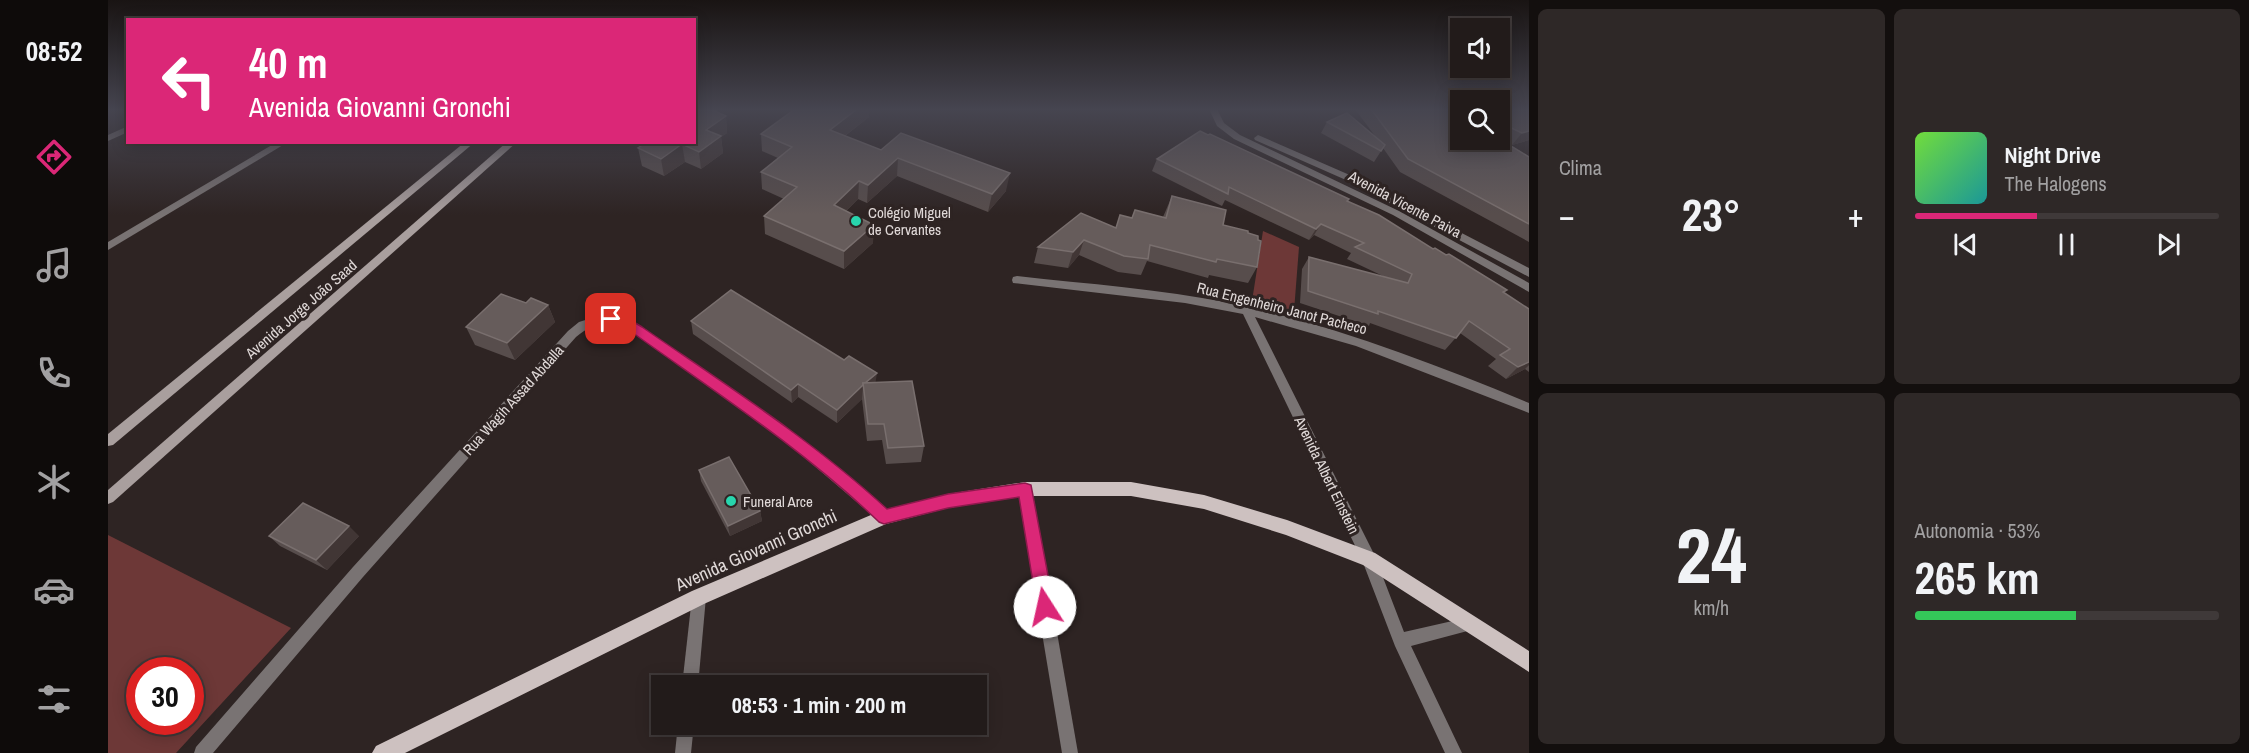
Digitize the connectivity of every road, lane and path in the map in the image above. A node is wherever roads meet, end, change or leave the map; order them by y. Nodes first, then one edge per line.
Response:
1 (280, 144) edge
2 (467, 144) edge
3 (511, 144) edge
4 (1252, 144) edge
5 (1268, 144) edge
6 (108, 247) edge
7 (1529, 273) edge
8 (1017, 280) dead end
9 (1529, 288) edge
10 (1247, 312) junction
11 (1529, 408) edge
12 (108, 441) edge
13 (1025, 489) junction
14 (108, 498) edge
15 (884, 517) junction
16 (1369, 560) junction
17 (699, 597) junction
18 (1470, 624) junction
19 (1400, 640) junction
20 (1529, 662) edge
21 (691, 675) edge
22 (685, 735) edge
23 (202, 753) edge
24 (383, 753) edge
25 (683, 753) edge
26 (1070, 753) edge
27 (1454, 753) edge

1 - 6 street
2 - 12 main road, Avenida Jorge João Saad
3 - 14 main road, Avenida Jorge João Saad
4 - 9 street, Avenida Vicente Paiva
5 - 7 street, Avenida Vicente Paiva
8 - 10 street, Rua Engenheiro Janot Pacheco
10 - 11 street, Rua Engenheiro Janot Pacheco
10 - 16 street, Avenida Albert Einstein
13 - 15 main road, Avenida Giovanni Gronchi
13 - 16 main road, Avenida Giovanni Gronchi
13 - 26 street
15 - 17 main road, Avenida Giovanni Gronchi
15 - 23 street, Rua Wagih Assad Abdalla
16 - 18 main road, Avenida Giovanni Gronchi
16 - 19 street, Avenida Albert Einstein
17 - 21 street
17 - 24 main road, Avenida Giovanni Gronchi
18 - 19 street
18 - 20 main road, Avenida Giovanni Gronchi
19 - 27 street, Avenida Albert Einstein
22 - 25 street

